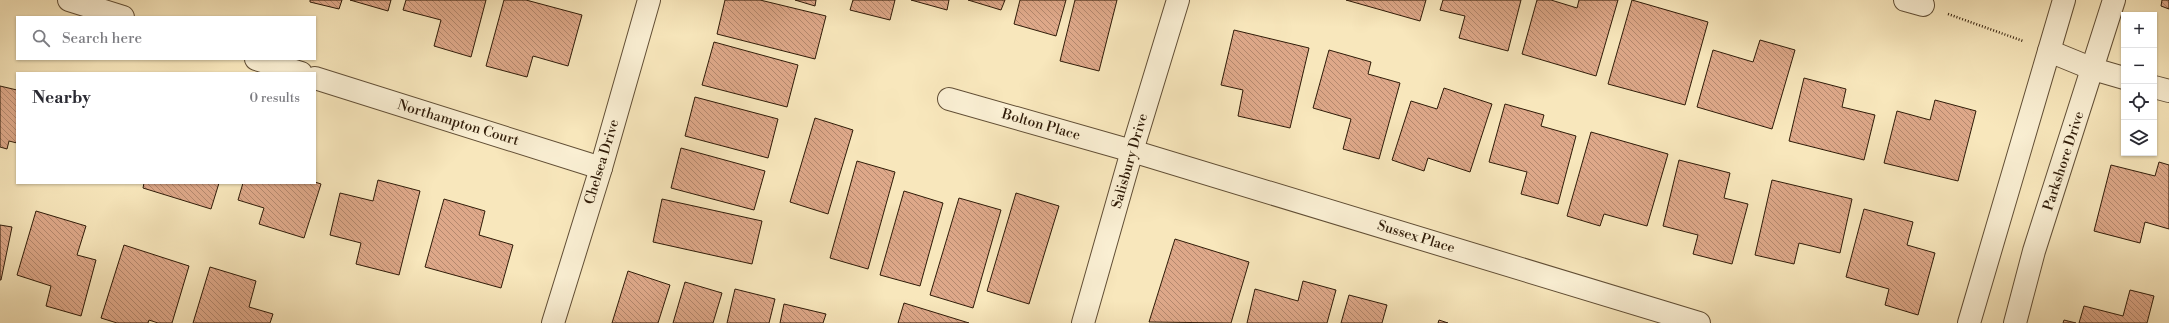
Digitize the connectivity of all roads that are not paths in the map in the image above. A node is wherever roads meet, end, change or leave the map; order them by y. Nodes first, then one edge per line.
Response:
1 (69, 0) edge
2 (649, 0) edge
3 (1178, 0) edge
4 (2064, 0) edge
5 (2114, 0) edge
6 (120, 16) edge
7 (2049, 51) junction
8 (259, 60) edge
9 (2093, 69) junction
10 (298, 72) edge
11 (2121, 77) edge
12 (316, 78) edge
13 (2157, 87) edge
14 (2169, 91) edge
15 (949, 99) dead end
16 (1132, 151) junction
17 (601, 168) junction
18 (553, 323) edge
19 (1083, 323) edge
20 (1699, 323) edge
21 (1969, 323) edge
22 (2015, 323) edge

1 - 6 street
2 - 17 street, Chelsea Drive
3 - 16 street, Salisbury Drive
4 - 7 street
5 - 9 street, Parkshore Drive
7 - 9 street
7 - 21 street
8 - 10 street
9 - 11 street
9 - 22 street, Parkshore Drive
12 - 17 street, Northampton Court
13 - 14 street
15 - 16 street, Bolton Place
16 - 19 street, Salisbury Drive
16 - 20 street, Sussex Place
17 - 18 street, Chelsea Drive

